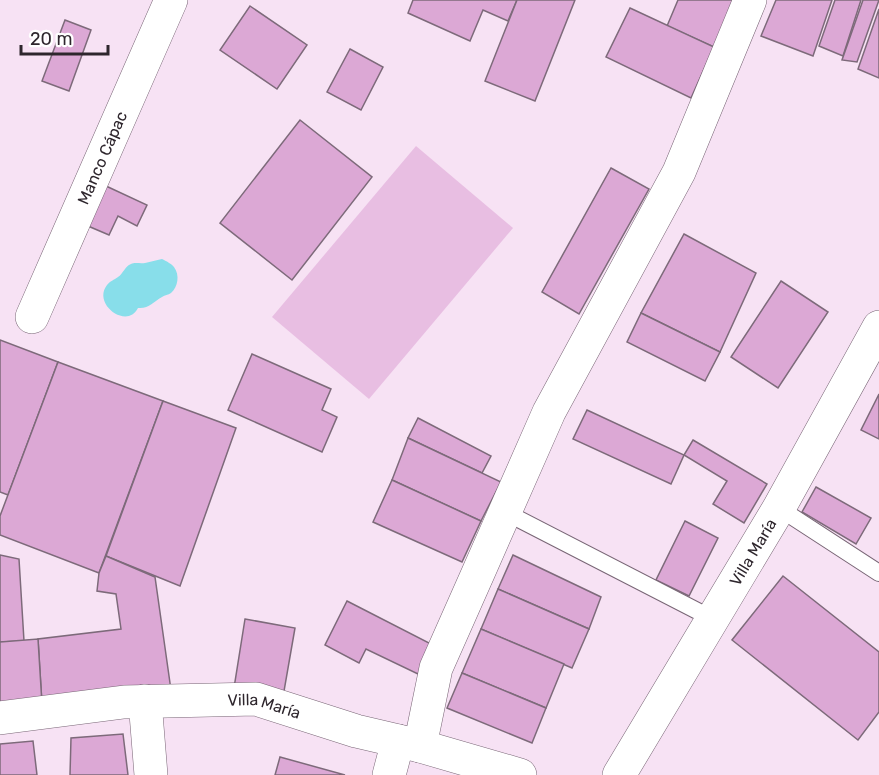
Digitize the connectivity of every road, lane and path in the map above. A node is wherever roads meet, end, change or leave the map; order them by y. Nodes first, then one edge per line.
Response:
1 (171, 0) edge
2 (750, 0) edge
3 (32, 317) dead end
4 (879, 327) edge
5 (779, 508) junction
6 (505, 512) junction
7 (879, 573) edge
8 (713, 619) junction
9 (145, 701) junction
10 (0, 718) edge
11 (409, 744) junction
12 (151, 775) edge
13 (389, 775) edge
14 (520, 775) edge
15 (619, 775) edge

1 - 3 street, Manco Cápac
2 - 6 street
4 - 5 street, Villa María
5 - 7 lane
5 - 8 street, Villa María
6 - 8 lane
6 - 11 street
8 - 15 street, Villa María
9 - 10 street, Villa María
9 - 11 street, Villa María
9 - 12 street
11 - 13 street
11 - 14 street, Villa María

